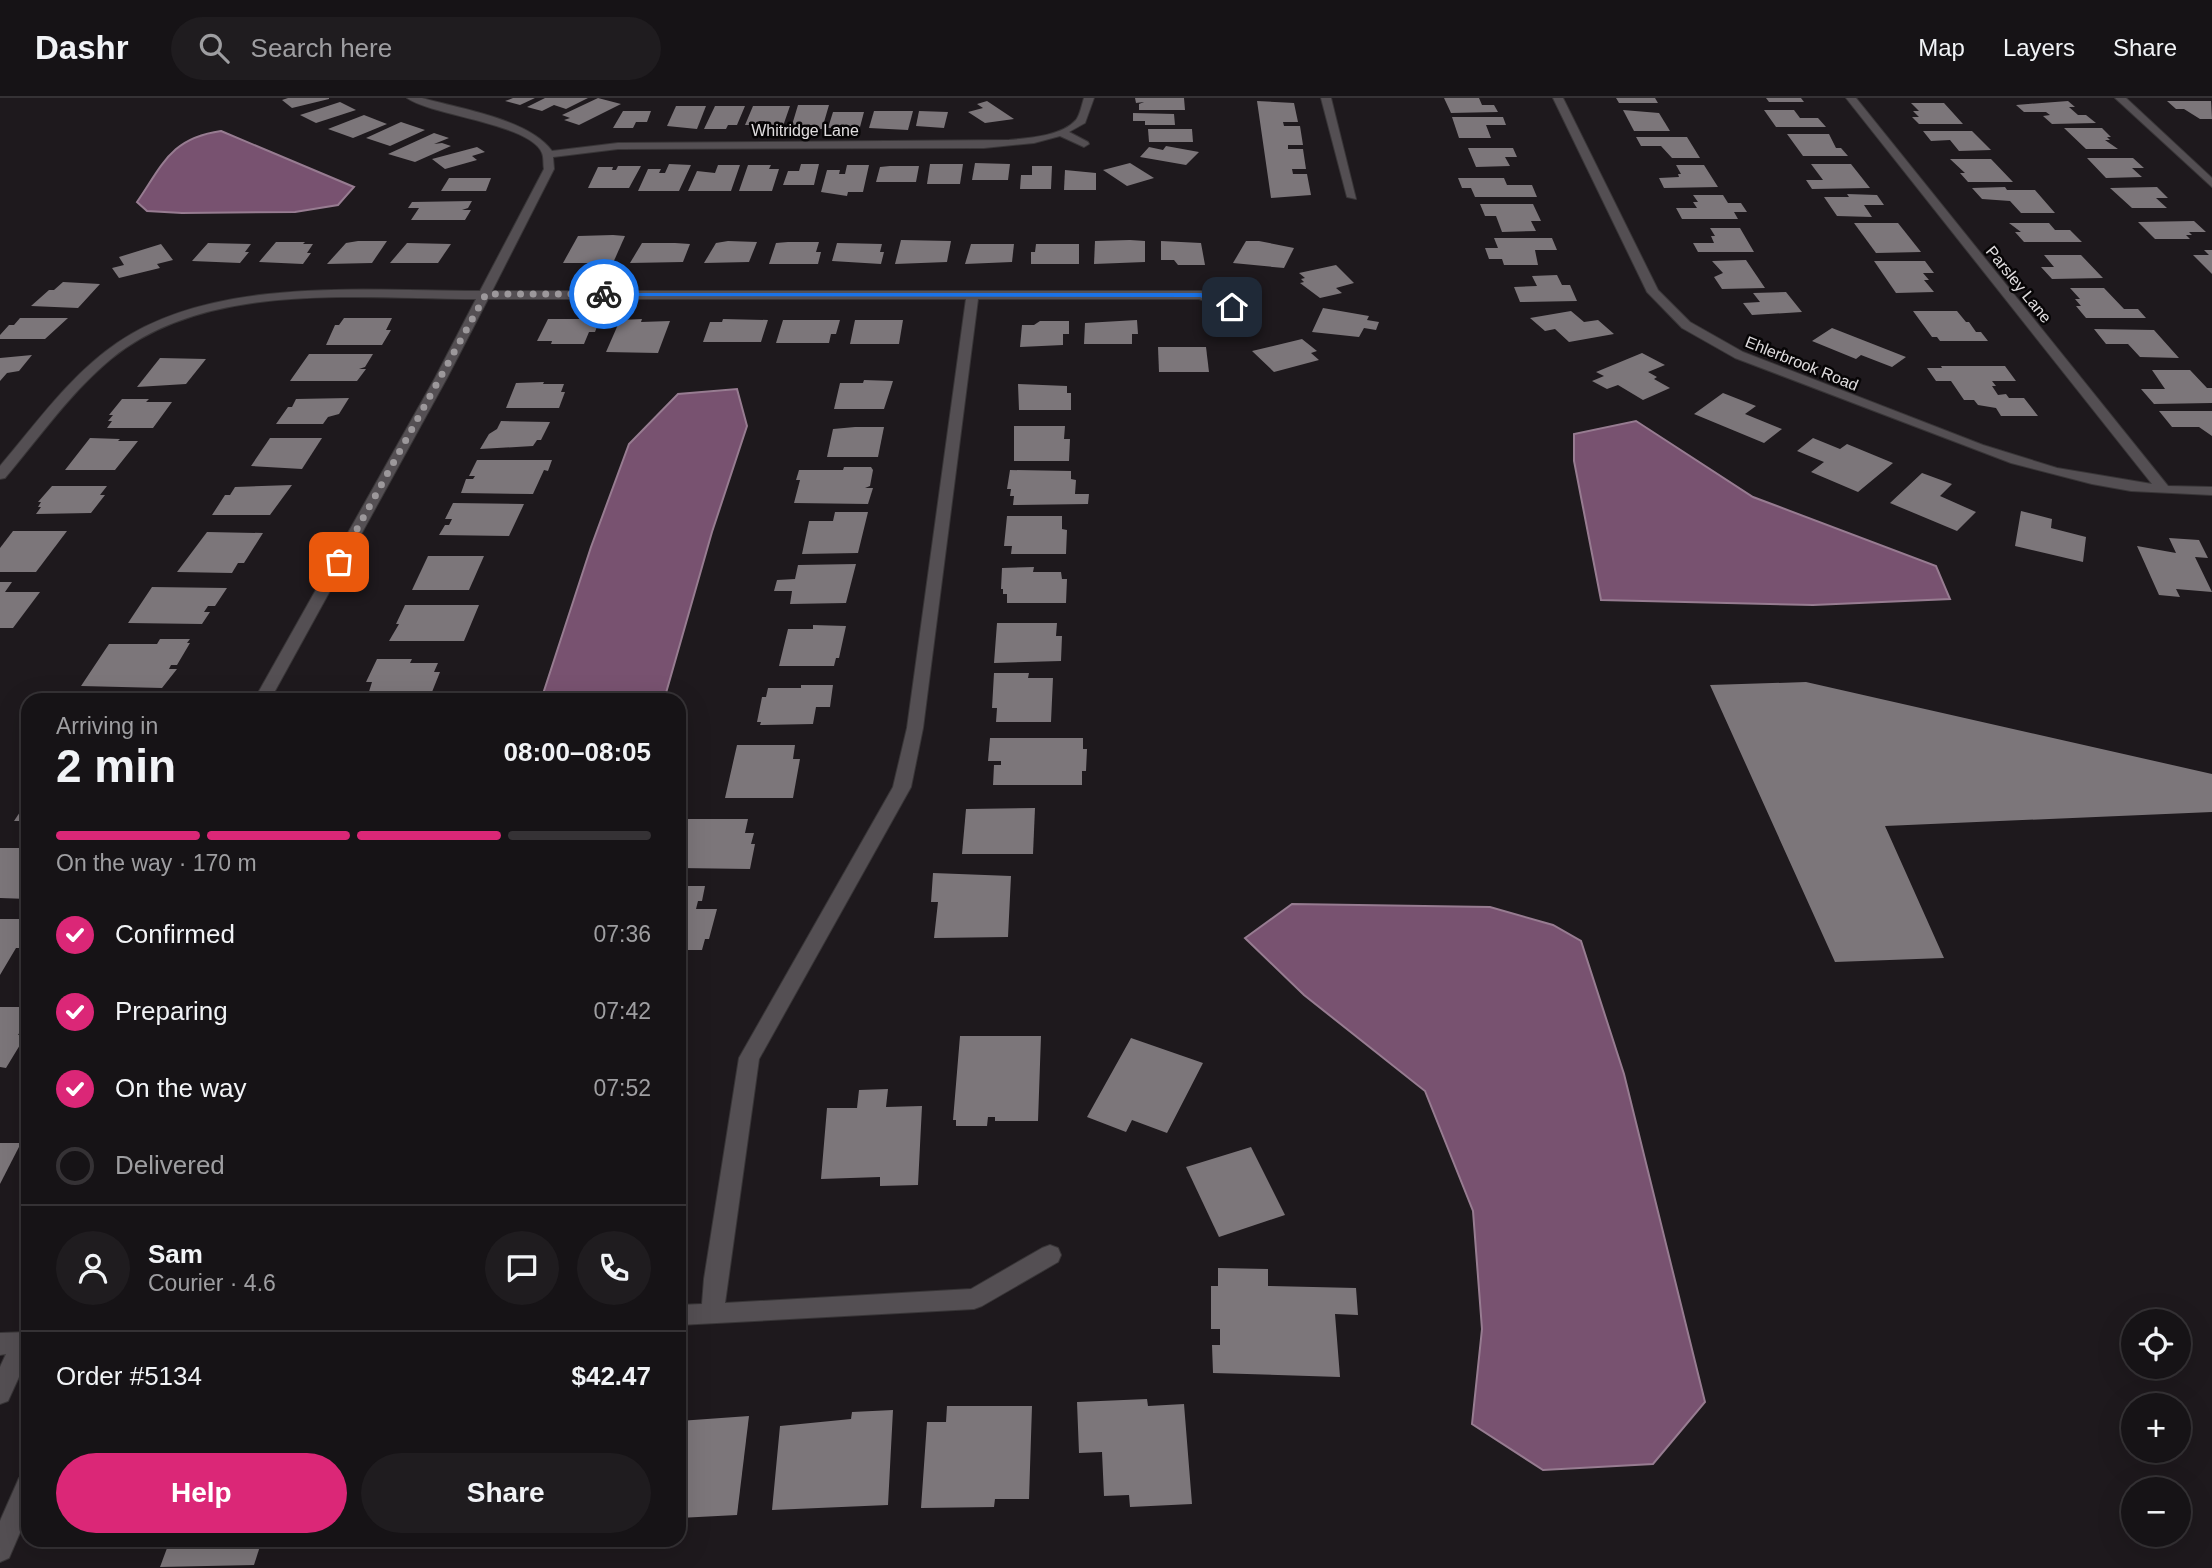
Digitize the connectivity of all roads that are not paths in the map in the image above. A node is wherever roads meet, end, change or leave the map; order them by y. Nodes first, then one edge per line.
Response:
1 (412, 98) edge
2 (1089, 98) edge
3 (1326, 98) edge
4 (1558, 98) edge
5 (1851, 98) edge
6 (2120, 98) edge
7 (1062, 132) junction
8 (1084, 144) dead end
9 (548, 155) junction
10 (2212, 184) edge
11 (1352, 197) dead end
12 (486, 294) junction
13 (973, 294) junction
14 (1232, 307) dead end
15 (0, 475) edge
16 (2164, 490) junction
17 (2212, 491) edge
18 (266, 693) edge
19 (1050, 1255) dead end
20 (713, 1314) junction
21 (686, 1315) edge
22 (17, 1343) edge
23 (0, 1393) edge
24 (21, 1502) edge
25 (0, 1549) edge

1 - 9 street
2 - 7 street
3 - 11 street
4 - 16 street, Ehlerbrook Road
5 - 16 street, Parsley Lane
6 - 10 street
7 - 8 street
7 - 9 street, Whitridge Lane
9 - 12 street
12 - 13 street
12 - 15 street
12 - 18 street
13 - 14 street
13 - 20 street
16 - 17 street, Ehlerbrook Road
19 - 20 street
20 - 21 street
22 - 23 street
24 - 25 street

